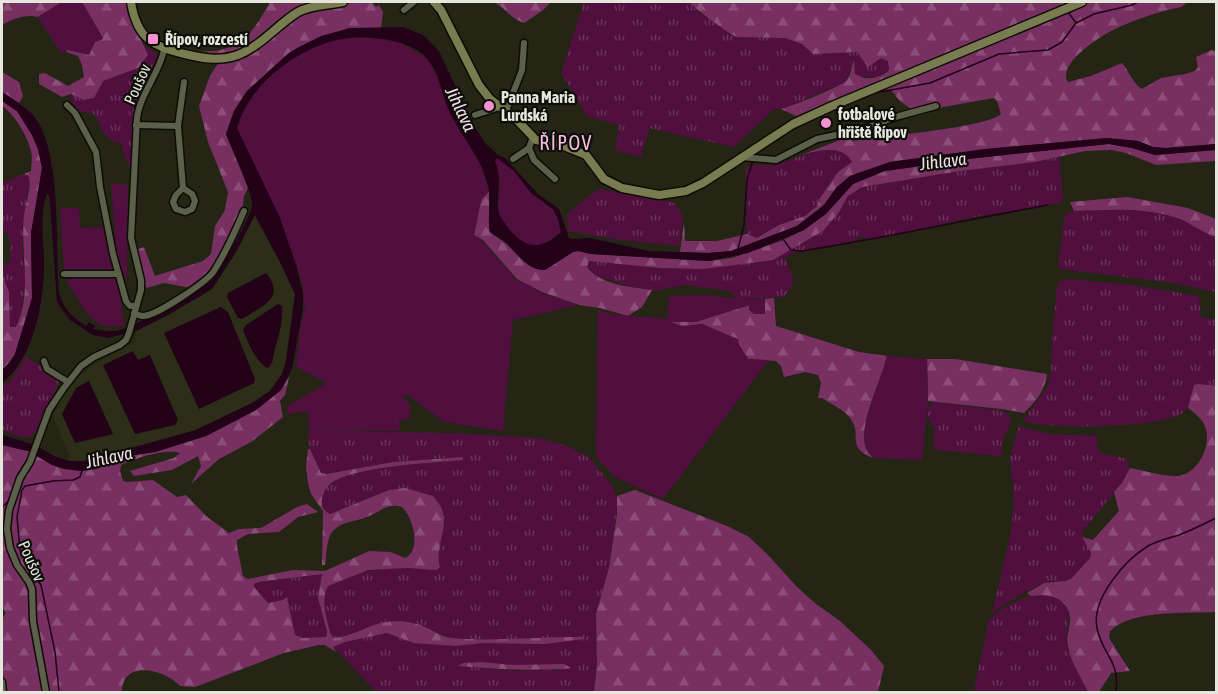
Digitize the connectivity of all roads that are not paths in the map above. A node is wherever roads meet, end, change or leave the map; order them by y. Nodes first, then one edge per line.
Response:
1 (130, 2) edge
2 (343, 2) edge
3 (414, 2) edge
4 (434, 2) edge
5 (1082, 2) edge
6 (404, 10) dead end
7 (524, 44) dead end
8 (164, 50) junction
9 (184, 82) dead end
10 (67, 105) dead end
11 (936, 106) dead end
12 (503, 109) junction
13 (475, 115) dead end
14 (136, 125) junction
15 (178, 126) junction
16 (533, 137) junction
17 (529, 148) junction
18 (741, 157) junction
19 (513, 159) dead end
20 (555, 179) dead end
21 (183, 188) dead end
22 (244, 211) dead end
23 (64, 274) dead end
24 (118, 274) junction
25 (134, 310) junction
26 (44, 361) dead end
27 (68, 382) junction
28 (2, 682) edge
29 (3, 693) edge
30 (46, 693) edge

1 - 8 street
2 - 8 street
3 - 6 street
4 - 12 street
5 - 18 street
7 - 12 street
8 - 14 street, Poušov
9 - 15 street
10 - 24 street
11 - 18 street
12 - 13 street
12 - 16 street
14 - 15 street
14 - 25 street, Poušov
15 - 21 street
16 - 17 street
16 - 18 street
17 - 19 street
17 - 20 street
22 - 25 street
23 - 24 street
24 - 25 street
25 - 27 street, Poušov
26 - 27 street
27 - 30 street, Poušov
28 - 29 street

